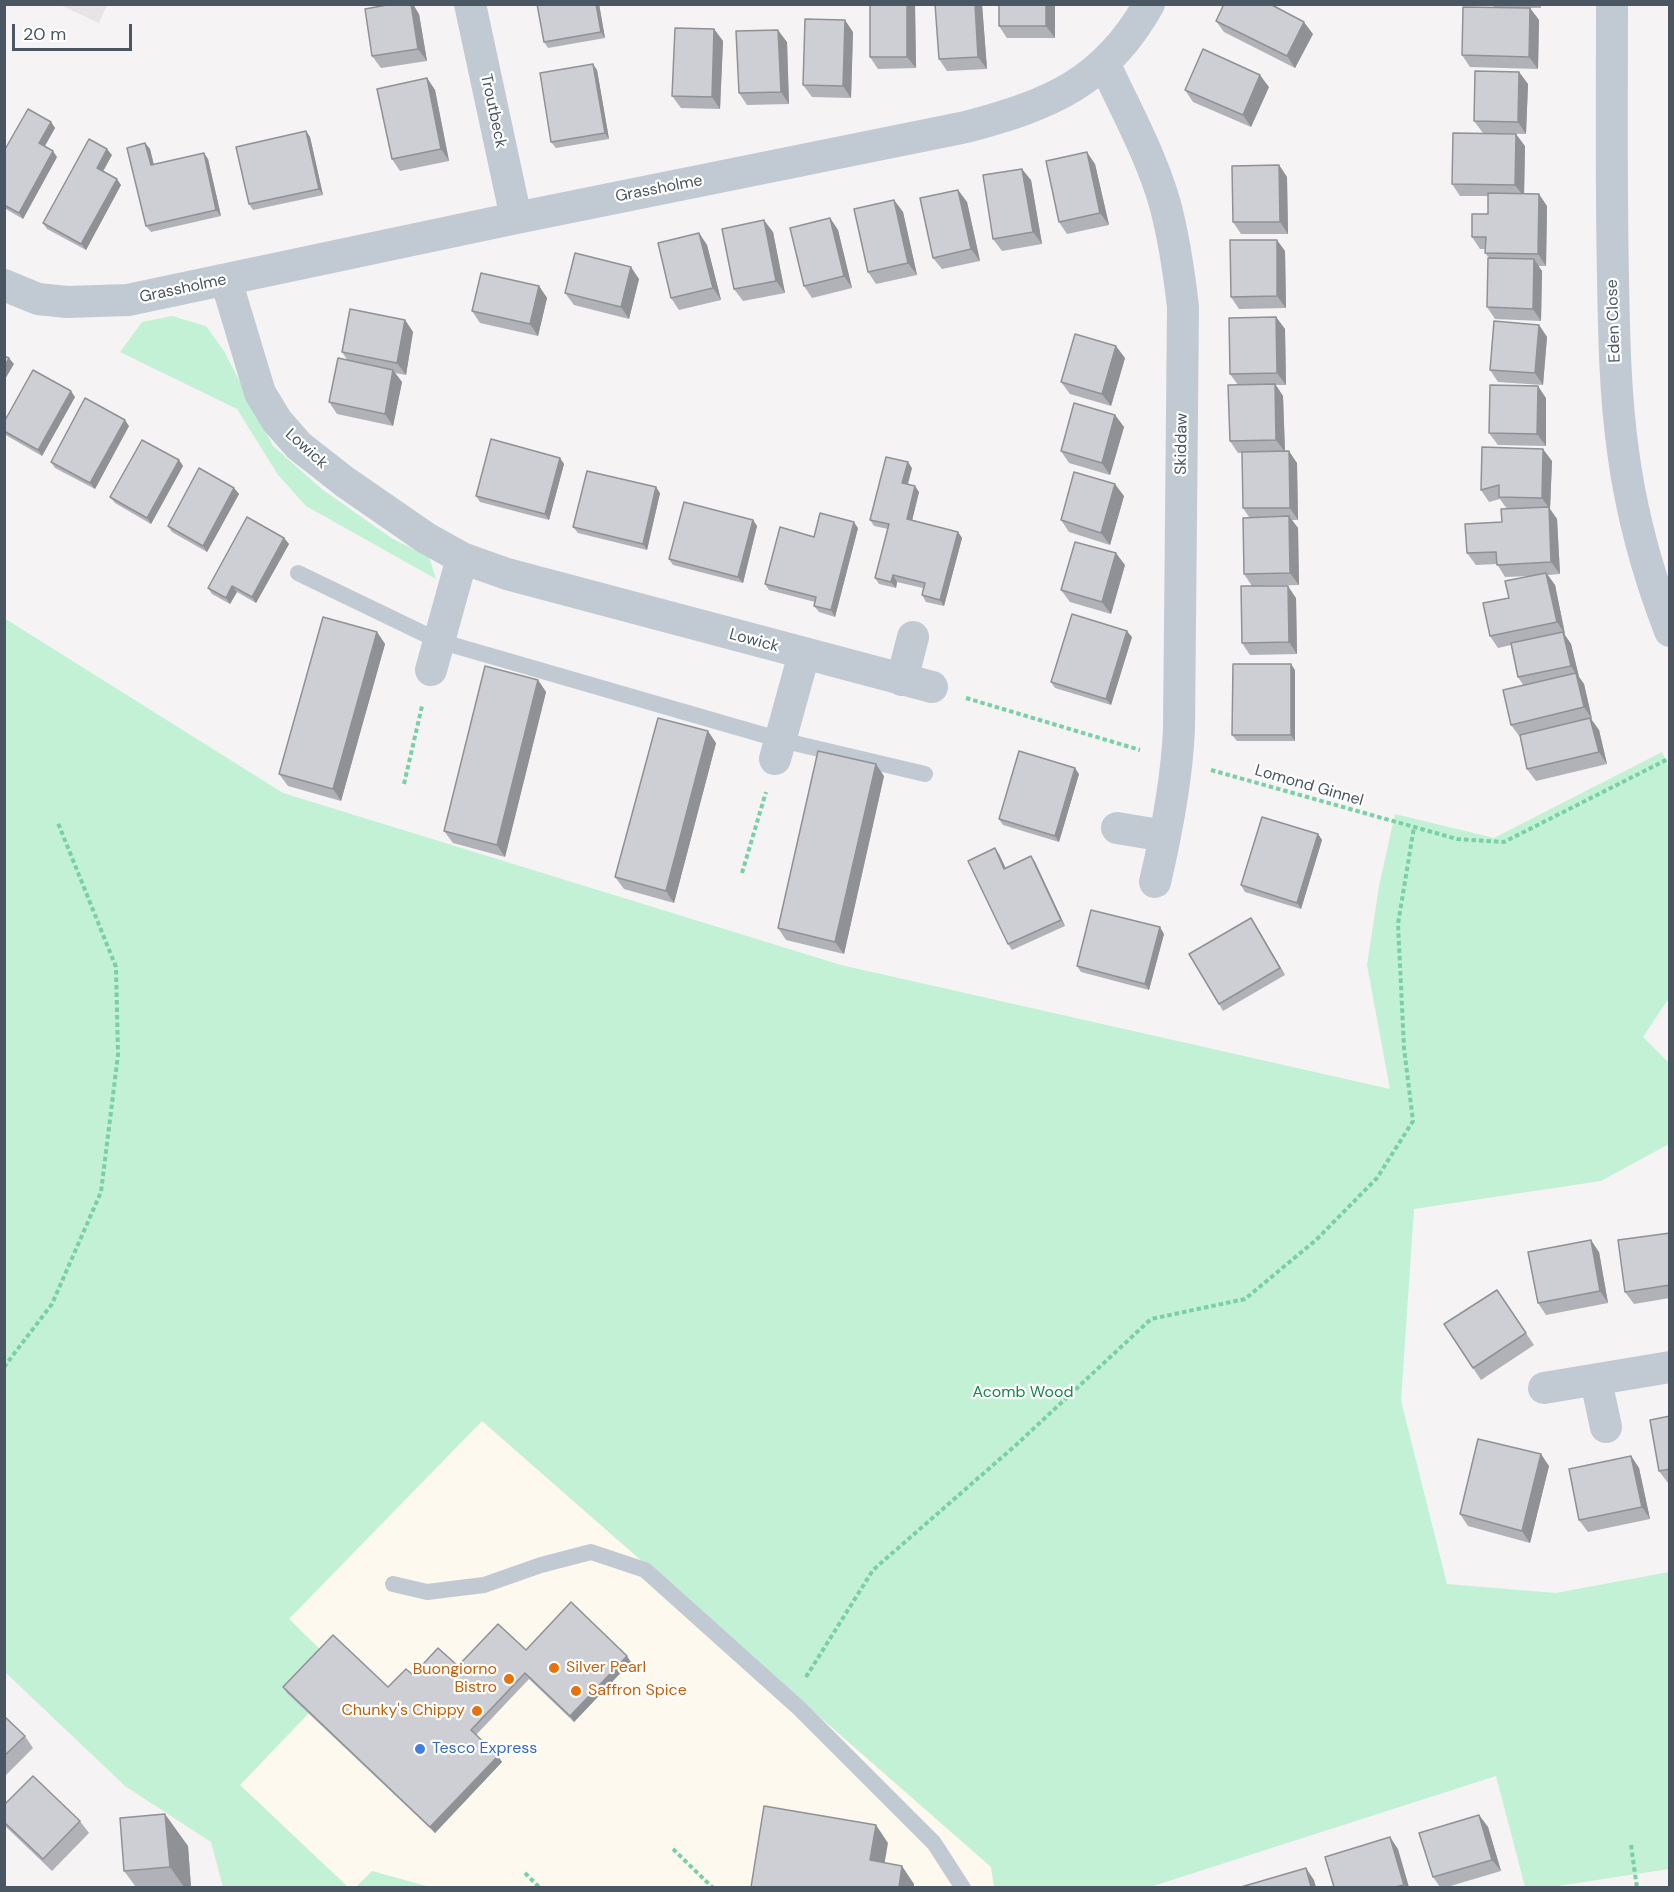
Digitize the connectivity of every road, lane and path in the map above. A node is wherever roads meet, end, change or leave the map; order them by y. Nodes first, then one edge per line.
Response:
1 (470, 4) edge
2 (1149, 4) edge
3 (1612, 4) edge
4 (1105, 64) junction
5 (516, 218) junction
6 (226, 280) junction
7 (4, 285) edge
8 (462, 558) junction
9 (298, 573) dead end
10 (1670, 631) edge
11 (913, 637) dead end
12 (804, 654) junction
13 (435, 656) junction
14 (902, 680) junction
15 (932, 687) joint
16 (778, 749) junction
17 (1670, 758) edge
18 (1178, 761) junction
19 (925, 774) dead end
20 (404, 784) dead end
21 (58, 823) dead end
22 (1414, 827) junction
23 (1117, 828) dead end
24 (1166, 836) junction
25 (742, 873) dead end
26 (1155, 882) dead end
27 (1670, 1367) edge
28 (4, 1368) edge
29 (1596, 1381) junction
30 (1544, 1389) dead end
31 (1606, 1427) dead end
32 (393, 1584) dead end
33 (791, 1701) junction
34 (1631, 1845) dead end
35 (673, 1849) dead end
36 (525, 1873) dead end
37 (540, 1887) edge
38 (713, 1887) edge
39 (963, 1887) edge
40 (1637, 1887) edge

1 - 5 street, Troutbeck
2 - 4 street, Grassholme
3 - 10 street, Eden Close
4 - 5 street, Grassholme
4 - 18 street, Skiddaw
5 - 6 street, Grassholme
6 - 7 street, Grassholme
6 - 8 street, Lowick
8 - 12 street, Lowick
8 - 13 street
9 - 13 lane
11 - 14 street
12 - 14 street, Lowick
12 - 16 street
13 - 16 lane
13 - 20 path
14 - 15 street, Lowick
15 - 18 path, Lomond Ginnel
16 - 19 lane
16 - 25 path
17 - 22 path, Lomond Ginnel
18 - 22 path, Lomond Ginnel
18 - 24 street, Skiddaw
21 - 28 path
22 - 33 path
23 - 24 street
24 - 26 street, Skiddaw
27 - 29 street
29 - 30 street
29 - 31 street
32 - 33 lane
33 - 39 lane
34 - 40 path
35 - 38 path
36 - 37 path

